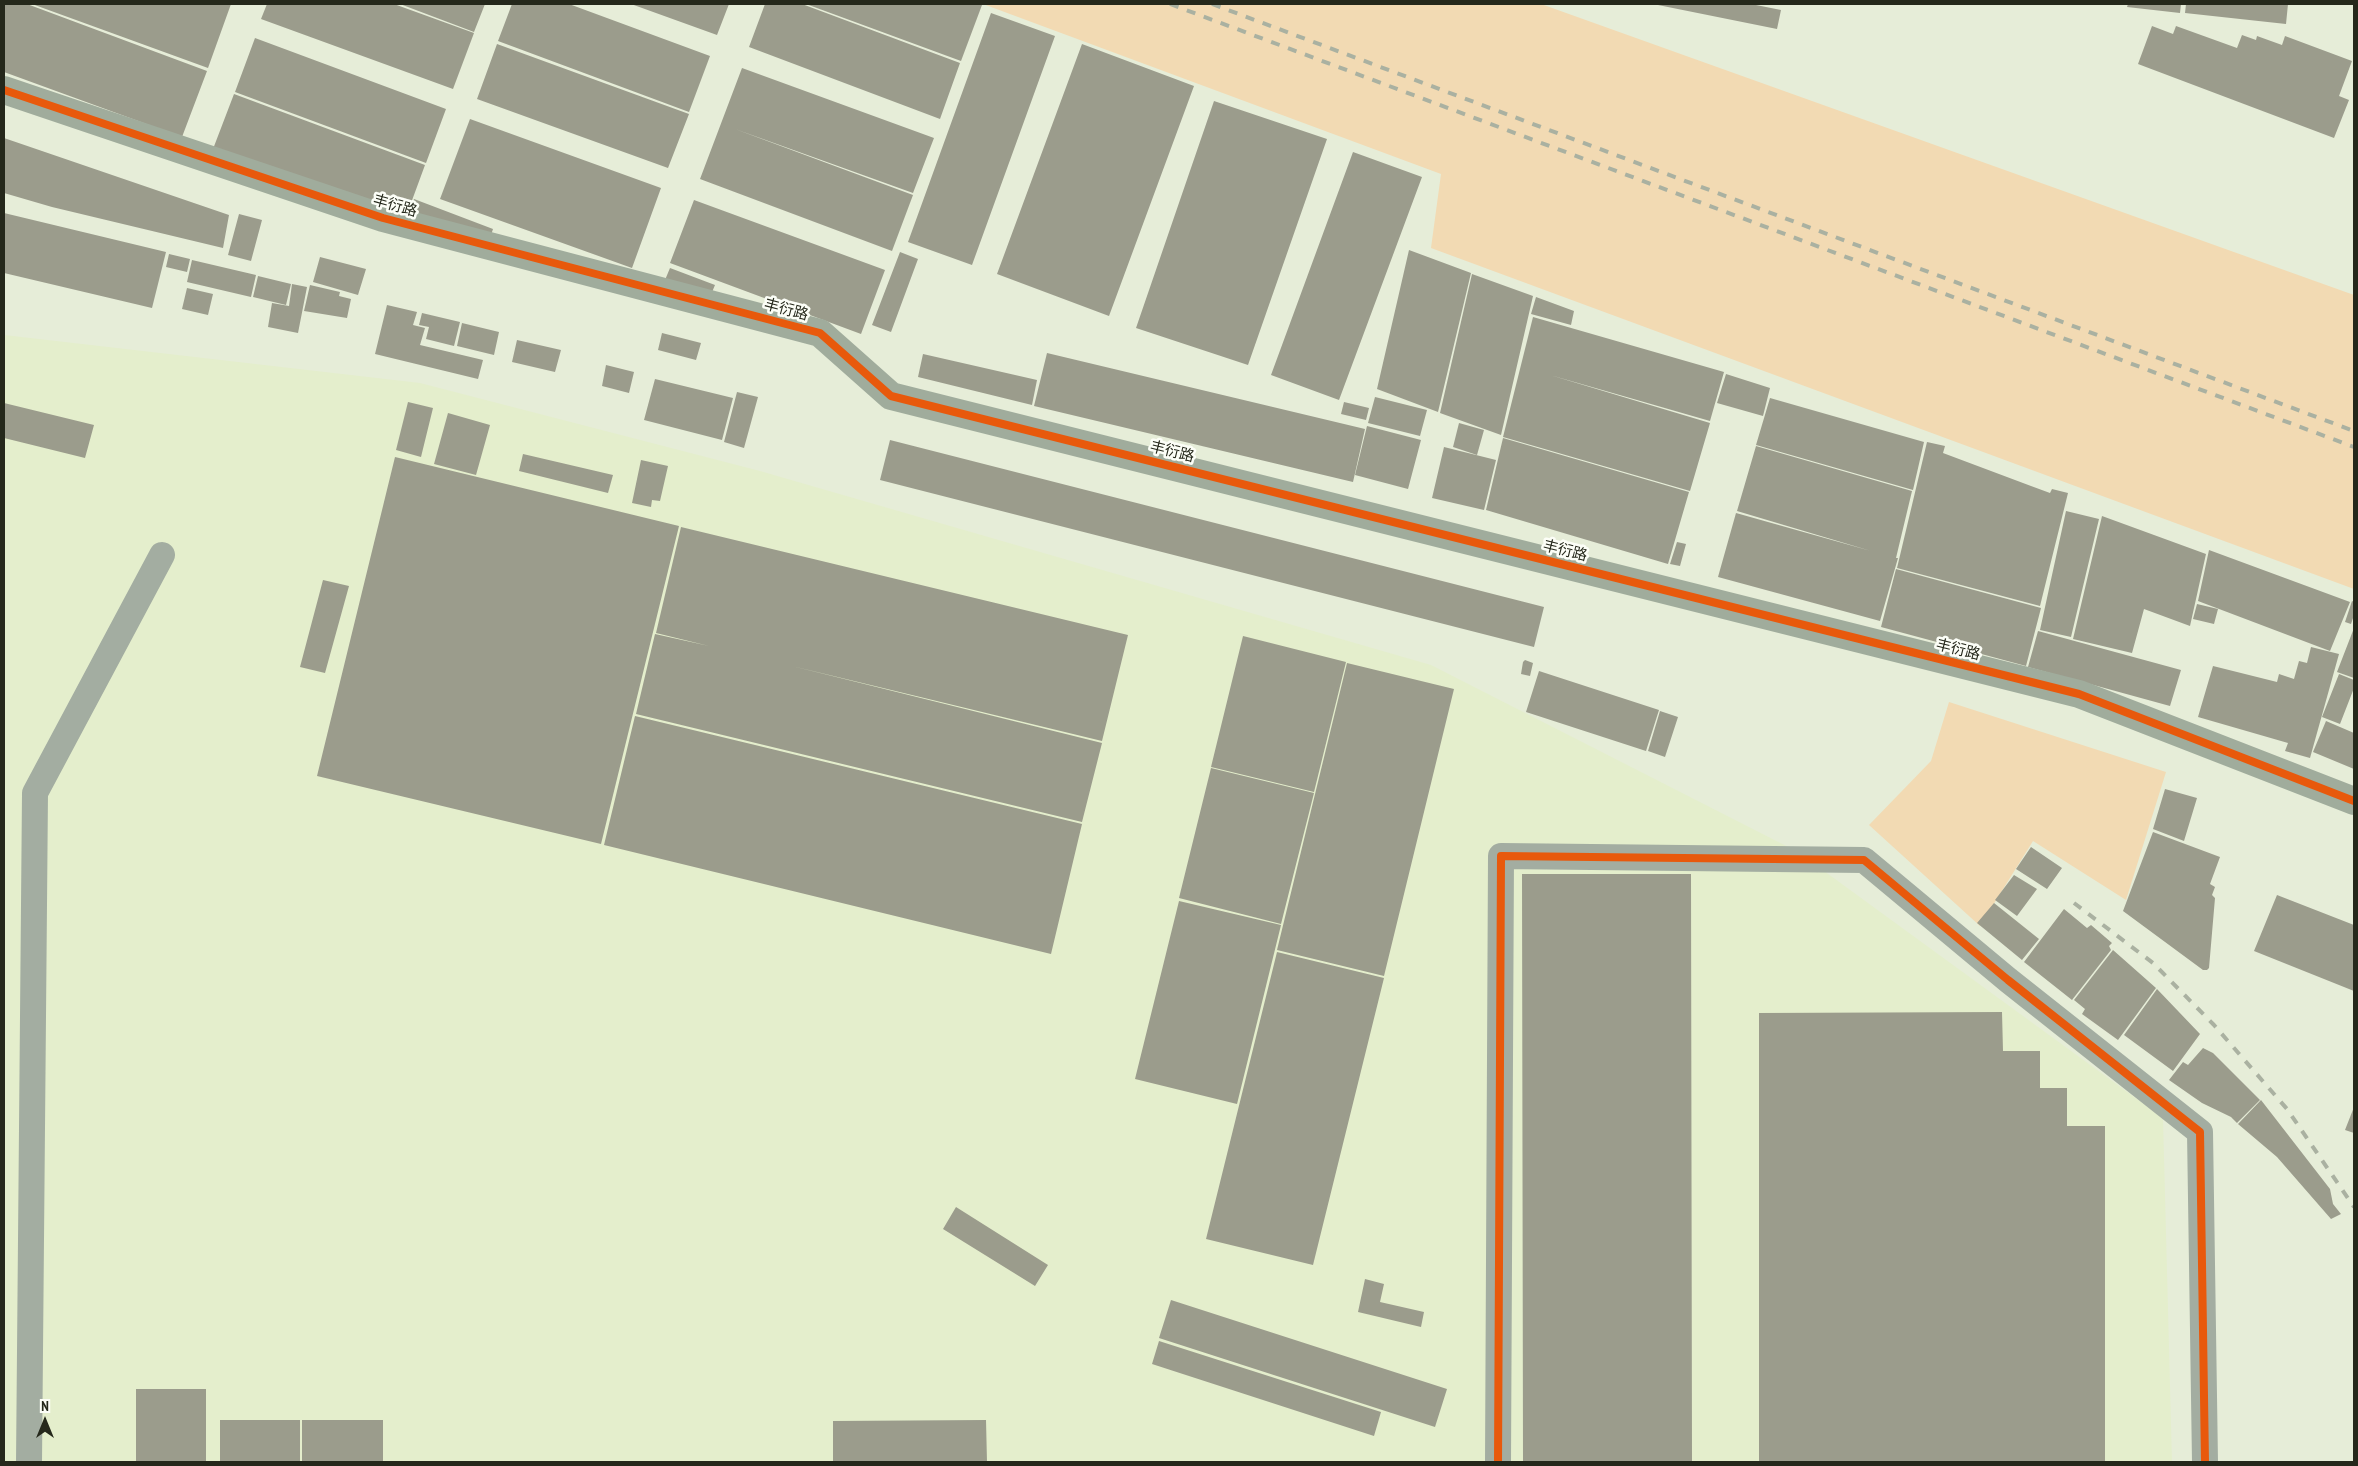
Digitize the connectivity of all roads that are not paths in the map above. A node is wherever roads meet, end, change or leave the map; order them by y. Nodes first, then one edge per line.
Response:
1 (4, 90) edge
2 (162, 555) dead end
3 (2354, 801) edge
4 (29, 1462) edge
5 (1498, 1462) edge
6 (2205, 1462) edge

1 - 3 street, 丰衍路
2 - 4 street
5 - 6 street

